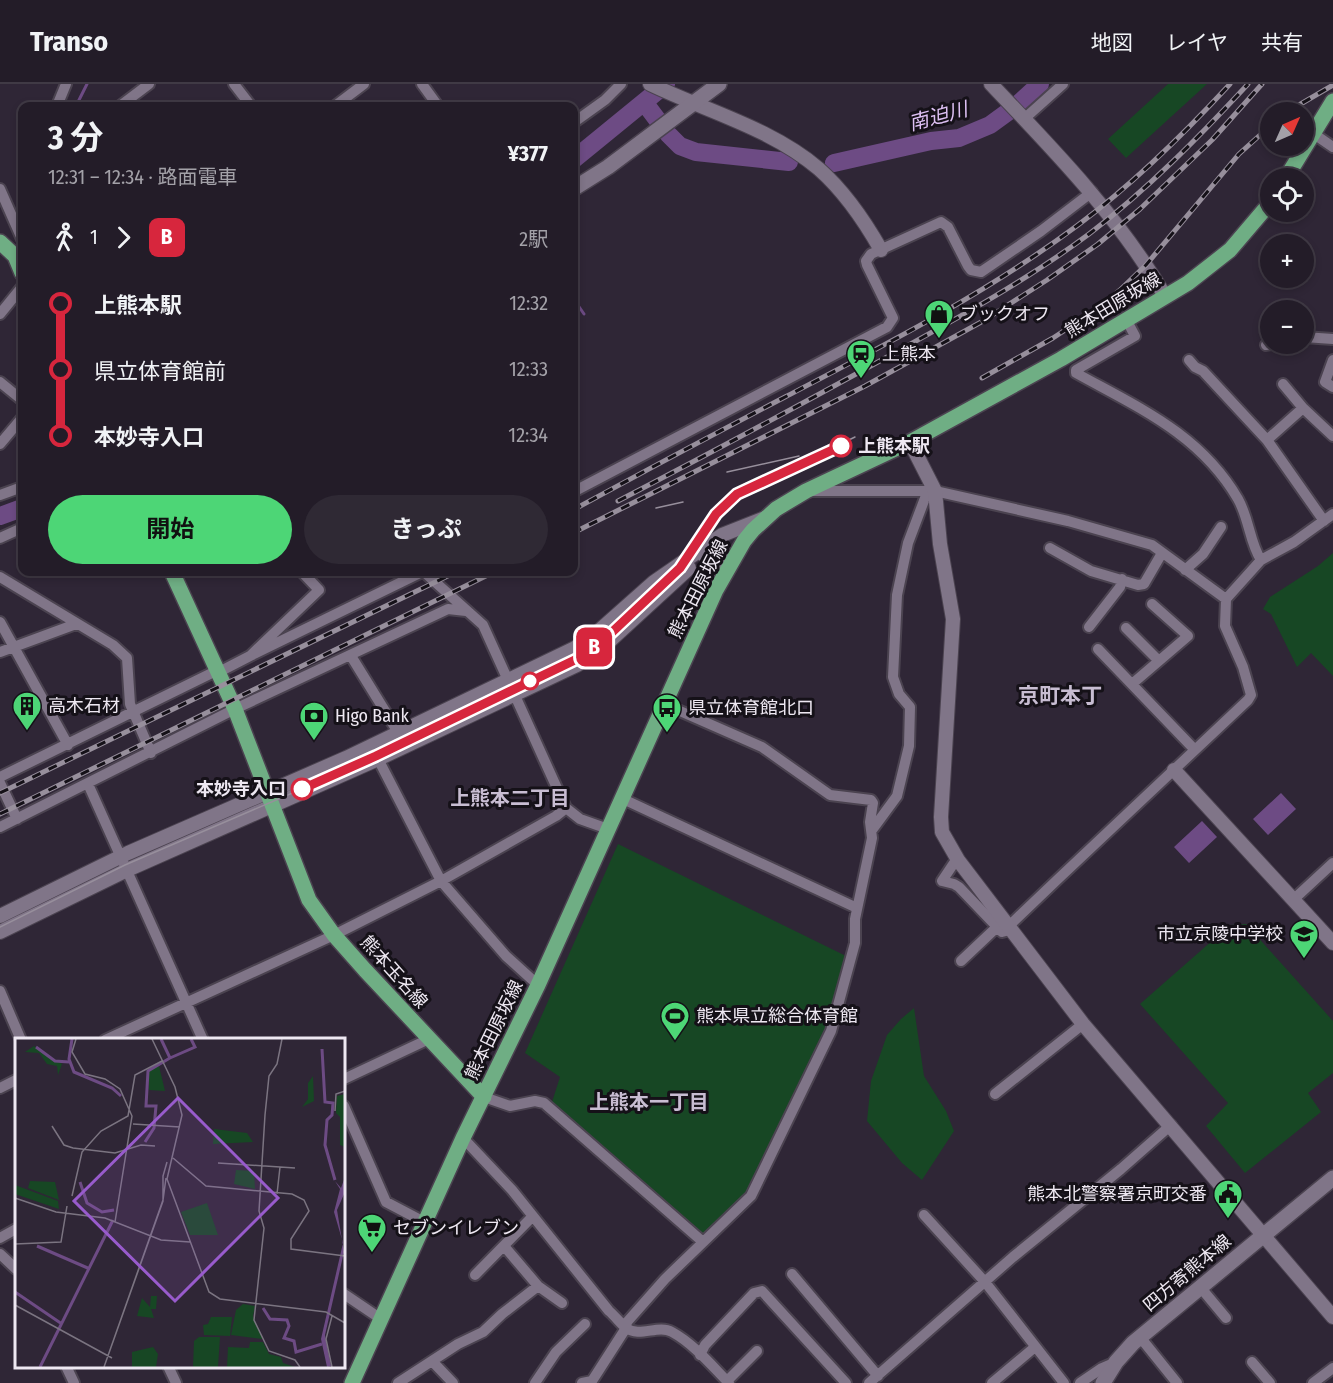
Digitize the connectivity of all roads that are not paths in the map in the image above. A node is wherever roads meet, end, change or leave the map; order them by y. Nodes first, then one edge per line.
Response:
1 (66, 84) edge
2 (149, 84) edge
3 (234, 84) edge
4 (364, 84) edge
5 (422, 84) edge
6 (621, 84) edge
7 (650, 84) edge
8 (719, 84) edge
9 (991, 84) edge
10 (1063, 84) edge
11 (59, 102) edge
12 (125, 102) edge
13 (248, 102) edge
14 (339, 102) edge
15 (435, 102) edge
16 (688, 102) junction
17 (1333, 102) edge
18 (1022, 117) junction
19 (578, 119) edge
20 (1314, 134) joint
21 (1333, 147) edge
22 (578, 186) edge
23 (0, 189) edge
24 (1092, 192) junction
25 (1260, 215) edge
26 (18, 230) edge
27 (0, 242) edge
28 (881, 250) junction
29 (18, 263) edge
30 (18, 292) edge
31 (1166, 296) junction
32 (0, 314) edge
33 (1127, 321) junction
34 (1314, 338) edge
35 (1333, 339) edge
36 (1189, 360) dead end
37 (1333, 360) edge
38 (1, 384) edge
39 (1283, 384) dead end
40 (1333, 387) edge
41 (18, 394) edge
42 (1303, 408) junction
43 (18, 423) edge
44 (1333, 436) edge
45 (1267, 440) junction
46 (910, 442) junction
47 (0, 444) edge
48 (18, 488) edge
49 (578, 489) edge
50 (806, 491) junction
51 (935, 491) junction
52 (0, 495) edge
53 (765, 518) junction
54 (1329, 518) edge
55 (1221, 527) dead end
56 (18, 530) edge
57 (722, 535) junction
58 (0, 538) edge
59 (1050, 548) dead end
60 (1162, 553) junction
61 (704, 555) junction
62 (1261, 560) junction
63 (1185, 570) junction
64 (174, 576) edge
65 (306, 576) edge
66 (415, 576) edge
67 (427, 576) edge
68 (0, 577) edge
69 (723, 579) junction
70 (1122, 579) junction
71 (1226, 599) junction
72 (1152, 604) dead end
73 (466, 611) junction
74 (0, 622) edge
75 (75, 624) junction
76 (1089, 627) dead end
77 (1126, 628) dead end
78 (14, 647) junction
79 (1098, 649) dead end
80 (0, 652) edge
81 (250, 656) junction
82 (351, 656) junction
83 (1158, 660) junction
84 (219, 671) junction
85 (509, 680) junction
86 (1132, 684) junction
87 (515, 694) junction
88 (664, 704) junction
89 (235, 709) junction
90 (133, 713) junction
91 (399, 733) junction
92 (68, 745) junction
93 (371, 746) junction
94 (405, 746) junction
95 (1195, 750) junction
96 (151, 753) junction
97 (378, 759) junction
98 (1174, 770) junction
99 (0, 777) edge
100 (0, 783) edge
101 (88, 784) junction
102 (623, 799) junction
103 (270, 800) junction
104 (566, 808) junction
105 (17, 819) junction
106 (0, 827) edge
107 (608, 829) junction
108 (872, 830) junction
109 (958, 860) junction
110 (124, 863) junction
111 (1333, 863) edge
112 (441, 882) junction
113 (1293, 900) junction
114 (857, 908) junction
115 (0, 916) edge
116 (1004, 927) junction
117 (0, 933) edge
118 (334, 935) junction
119 (1333, 943) edge
120 (961, 961) dead end
121 (538, 985) junction
122 (0, 991) edge
123 (186, 1003) junction
124 (1083, 1024) junction
125 (20, 1038) edge
126 (109, 1038) edge
127 (202, 1038) edge
128 (429, 1039) junction
129 (345, 1079) edge
130 (15, 1080) edge
131 (0, 1088) edge
132 (995, 1094) dead end
133 (484, 1097) junction
134 (345, 1108) edge
135 (1171, 1125) junction
136 (463, 1138) junction
137 (1333, 1178) edge
138 (924, 1215) dead end
139 (533, 1216) junction
140 (426, 1223) junction
141 (15, 1230) edge
142 (1264, 1234) junction
143 (0, 1238) edge
144 (704, 1242) junction
145 (504, 1246) junction
146 (0, 1254) edge
147 (15, 1268) edge
148 (792, 1274) dead end
149 (475, 1275) dead end
150 (985, 1282) junction
151 (538, 1286) junction
152 (1201, 1288) junction
153 (345, 1295) edge
154 (562, 1304) dead end
155 (1333, 1317) edge
156 (1226, 1318) dead end
157 (381, 1319) junction
158 (585, 1324) dead end
159 (626, 1328) junction
160 (1140, 1337) junction
161 (1035, 1347) junction
162 (758, 1351) dead end
163 (700, 1355) junction
164 (432, 1361) junction
165 (1116, 1362) junction
166 (1252, 1362) dead end
167 (71, 1368) edge
168 (169, 1368) edge
169 (1330, 1375) edge
170 (874, 1379) edge
171 (588, 1382) edge
172 (728, 1382) edge
173 (74, 1383) edge
174 (176, 1383) edge
175 (352, 1383) edge
176 (398, 1383) edge
177 (453, 1383) edge
178 (535, 1383) edge
179 (846, 1383) edge
180 (992, 1383) edge
181 (1064, 1383) edge
182 (1080, 1383) edge
183 (1103, 1383) edge
184 (1177, 1383) edge
185 (1270, 1383) edge
186 (1313, 1383) edge

1 - 11 street
2 - 12 street
3 - 13 street
4 - 14 street
5 - 15 street
6 - 19 street
7 - 16 street
8 - 16 main road
9 - 18 street
10 - 18 street
16 - 22 main road
16 - 28 street
17 - 20 main road
18 - 24 street
20 - 21 street
23 - 26 street
24 - 28 street
24 - 31 street
25 - 31 main road, 熊本田原坂線
27 - 29 main road
28 - 49 street
30 - 32 street
31 - 33 main road, 熊本田原坂線
33 - 46 main road, 熊本田原坂線
33 - 62 street
34 - 35 street
36 - 45 street
37 - 40 street
38 - 41 street
39 - 42 street
42 - 44 street
42 - 45 street
43 - 47 street
45 - 54 street
46 - 50 main road, 熊本田原坂線
46 - 51 street
48 - 52 street
50 - 51 street
50 - 53 main road, 熊本田原坂線
51 - 60 street
51 - 108 street
51 - 109 street
53 - 57 street
53 - 69 main road, 熊本田原坂線
54 - 62 street
55 - 63 street
56 - 58 street
57 - 61 street
57 - 85 street
59 - 70 street
60 - 63 street
60 - 70 street
61 - 69 street
61 - 87 street
62 - 71 street
63 - 71 street
64 - 84 main road, 熊本玉名線
65 - 81 street
66 - 81 street
67 - 73 street
68 - 75 street
69 - 88 main road, 熊本田原坂線
70 - 76 street
71 - 95 street
72 - 83 street
73 - 82 street
73 - 85 street
74 - 78 street
75 - 78 street
75 - 90 street
77 - 83 street
78 - 80 street
78 - 92 street
79 - 86 street
81 - 84 street
82 - 89 street
82 - 91 street
83 - 86 street
84 - 89 main road, 熊本玉名線
84 - 90 street
85 - 87 street
85 - 91 street
86 - 95 street
87 - 94 street
87 - 104 street
88 - 102 main road, 熊本田原坂線
88 - 108 street
89 - 96 street
89 - 103 main road, 熊本玉名線
90 - 92 street
90 - 96 street
91 - 93 street
91 - 94 street
92 - 99 street
93 - 97 street
93 - 103 street
94 - 97 street
95 - 98 street
96 - 101 street
97 - 103 street
97 - 112 street
98 - 113 street
98 - 116 street
100 - 105 street
101 - 105 street
101 - 110 street
102 - 107 main road, 熊本田原坂線
102 - 114 street
103 - 110 street
103 - 118 main road, 熊本玉名線
104 - 107 street
104 - 112 street
105 - 106 street
107 - 121 main road, 熊本田原坂線
108 - 114 street
109 - 116 street
109 - 116 street
110 - 115 street
110 - 117 street
110 - 123 street
111 - 113 street
112 - 118 street
112 - 121 street
113 - 119 street
114 - 144 street
116 - 120 street
116 - 124 street
118 - 123 street
118 - 128 main road, 熊本玉名線
121 - 133 main road, 熊本田原坂線
122 - 125 street
123 - 126 street
123 - 127 street
124 - 132 street
124 - 135 street
128 - 129 street
128 - 133 main road, 熊本玉名線
130 - 131 street
133 - 136 main road
133 - 144 street
134 - 140 street
135 - 142 street
135 - 150 street
136 - 139 street
136 - 140 main road
137 - 142 main road, 四方寄熊本線
138 - 150 street
139 - 145 street
139 - 159 street
140 - 157 main road
141 - 143 street
142 - 152 main road, 四方寄熊本線
142 - 155 street
144 - 159 street
145 - 149 street
145 - 151 street
146 - 147 street
148 - 170 street
150 - 161 street
150 - 170 street
151 - 154 street
151 - 164 street
152 - 156 street
152 - 160 main road, 四方寄熊本線
153 - 157 street
157 - 175 main road
158 - 178 street
159 - 163 street
159 - 171 street
160 - 165 main road, 四方寄熊本線
160 - 184 street
161 - 180 street
161 - 181 street
162 - 172 street
163 - 172 street
163 - 179 street
164 - 176 street
164 - 177 street
165 - 182 street
165 - 183 main road, 四方寄熊本線
166 - 185 street
167 - 173 street
168 - 174 street
169 - 186 street

